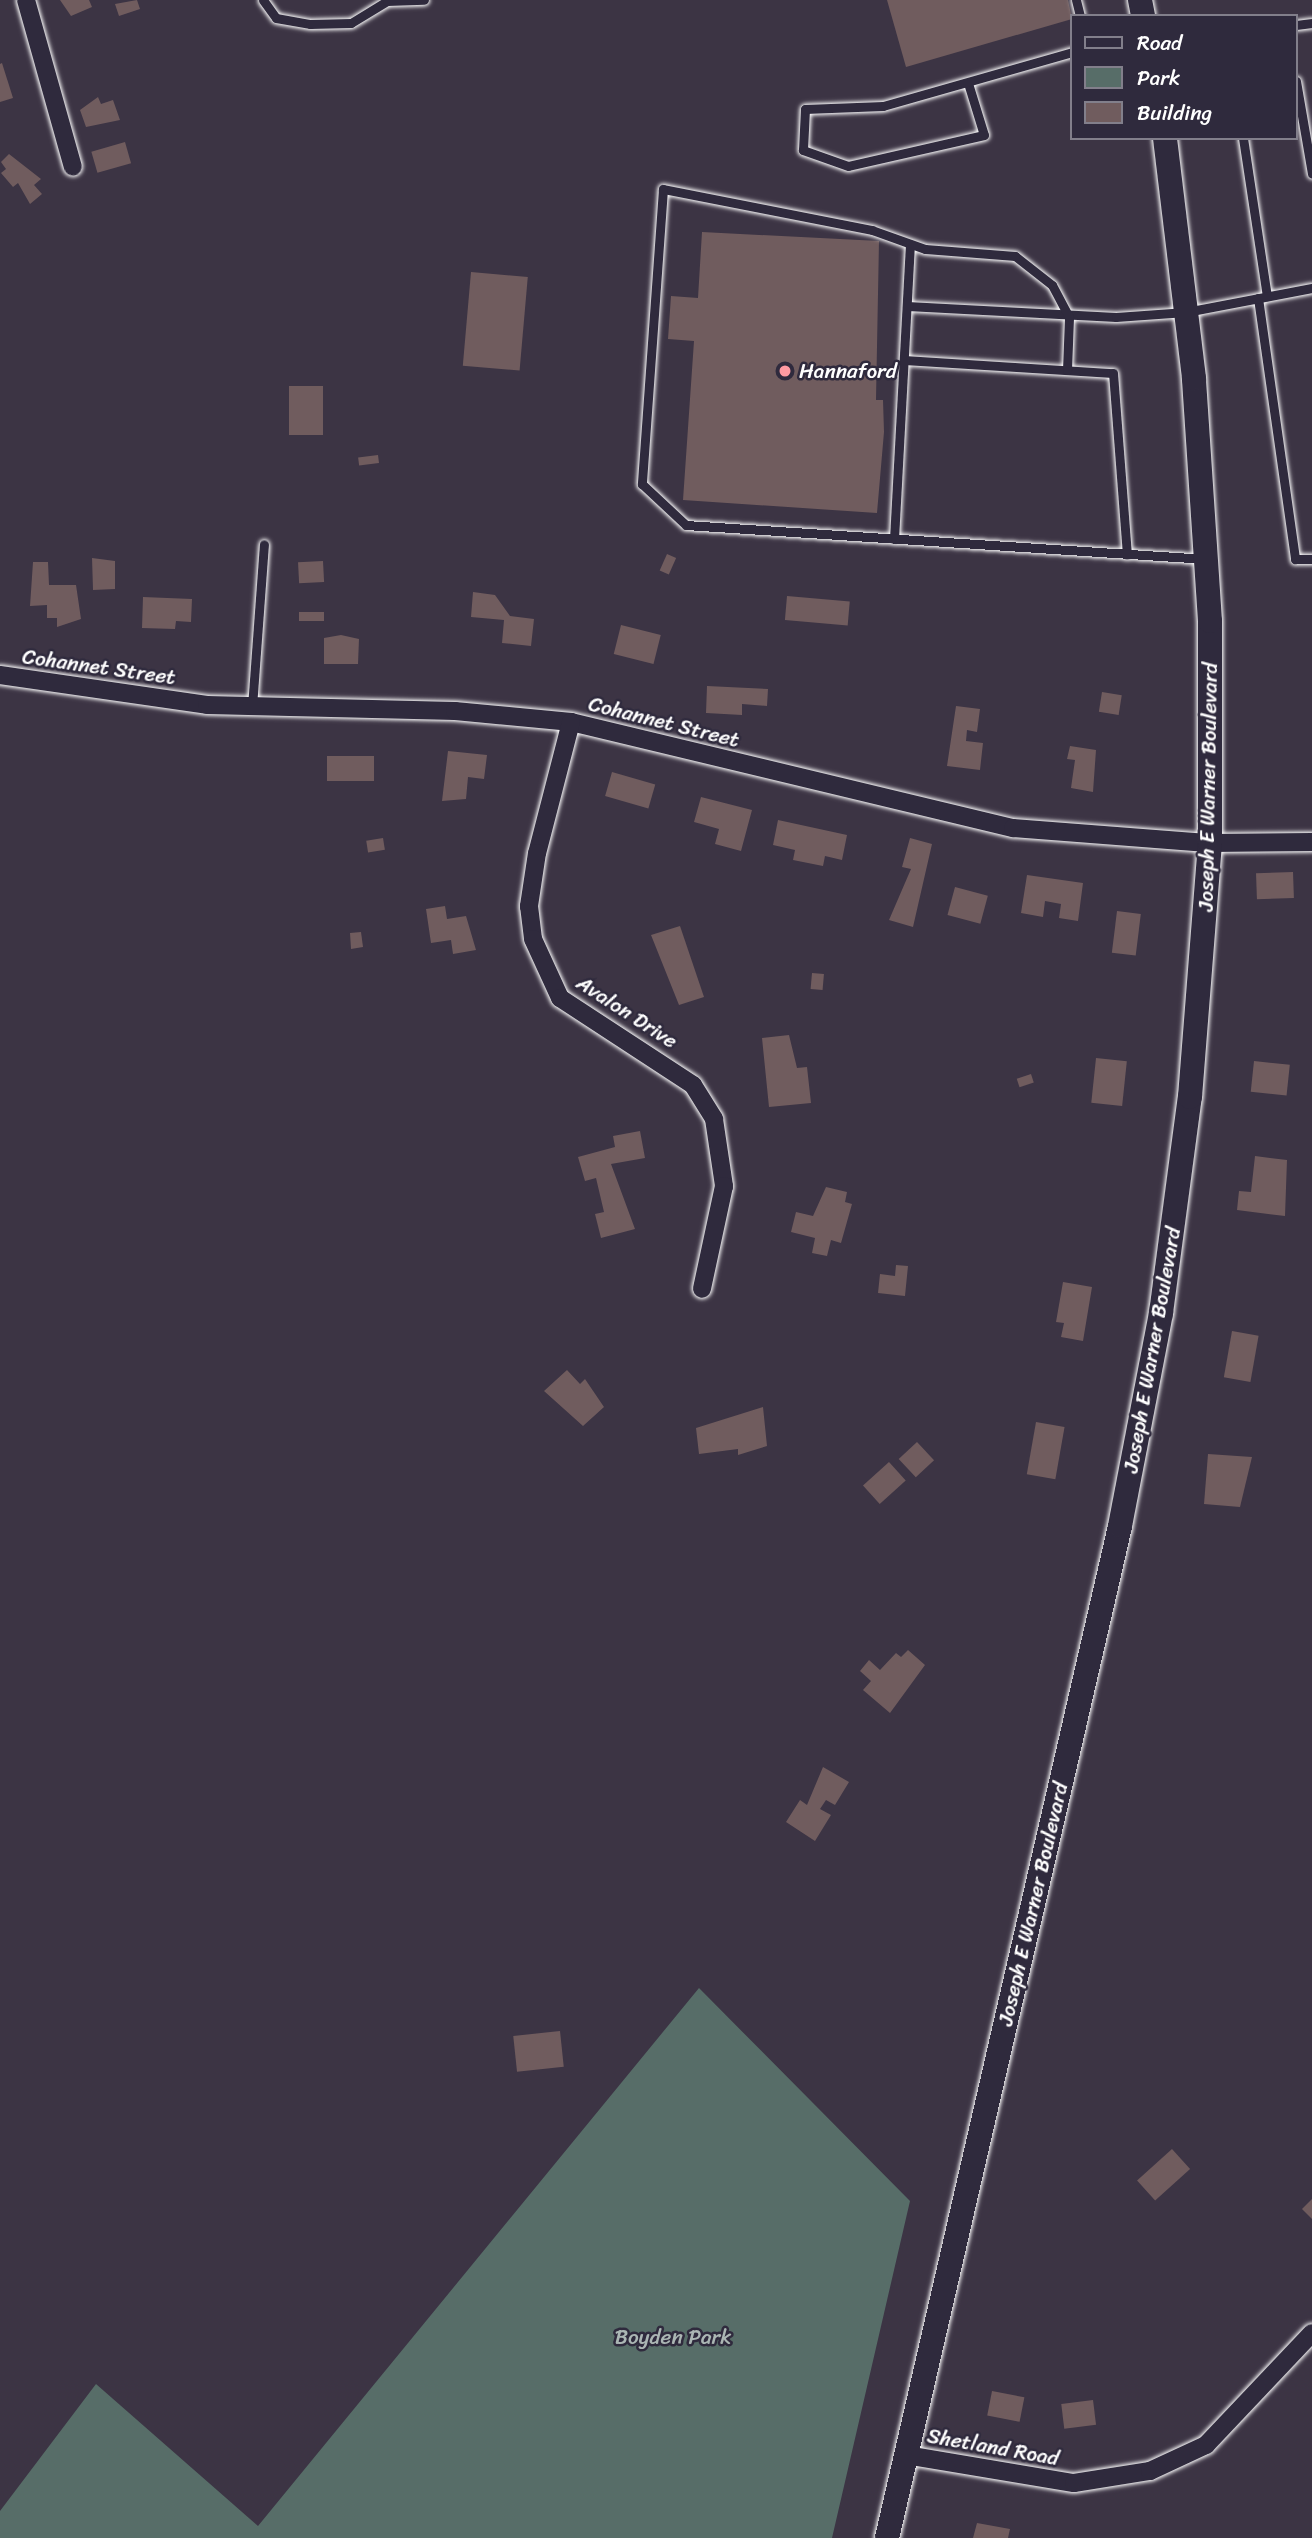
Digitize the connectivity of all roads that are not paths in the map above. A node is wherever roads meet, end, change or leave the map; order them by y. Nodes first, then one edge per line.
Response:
1 (26, 0) edge
2 (263, 0) edge
3 (387, 0) edge
4 (424, 0) edge
5 (1070, 53) edge
6 (968, 83) junction
7 (1298, 93) edge
8 (1165, 140) edge
9 (1243, 140) edge
10 (73, 167) dead end
11 (1312, 174) edge
12 (910, 244) junction
13 (1312, 288) edge
14 (1263, 297) junction
15 (906, 306) junction
16 (1186, 312) junction
17 (1069, 317) junction
18 (904, 360) junction
19 (1067, 370) junction
20 (894, 539) junction
21 (264, 544) dead end
22 (1127, 554) junction
23 (1208, 559) junction
24 (1312, 559) edge
25 (0, 676) edge
26 (252, 707) junction
27 (571, 722) junction
28 (1312, 842) edge
29 (1210, 843) junction
30 (702, 1289) dead end
31 (1312, 2333) edge
32 (906, 2455) junction
33 (887, 2538) edge

1 - 10 street
2 - 3 lane
3 - 4 lane
5 - 6 lane
6 - 6 lane
7 - 11 lane
8 - 16 main road, Joseph E Warner Boulevard
9 - 14 lane
12 - 15 lane
12 - 17 lane
12 - 20 lane
13 - 14 lane
14 - 16 lane
14 - 24 lane
15 - 17 lane
15 - 18 lane
16 - 17 lane
16 - 23 main road, Joseph E Warner Boulevard
17 - 19 lane
18 - 19 lane
18 - 20 lane
19 - 22 lane
20 - 22 lane
21 - 26 lane
22 - 23 lane
23 - 29 main road, Joseph E Warner Boulevard
25 - 26 street, Cohannet Street
26 - 27 street, Cohannet Street
27 - 29 street, Cohannet Street
27 - 30 street, Avalon Drive
28 - 29 street, Cohannet Street
29 - 32 main road, Joseph E Warner Boulevard
31 - 32 street, Shetland Road
32 - 33 main road, Joseph E Warner Boulevard

